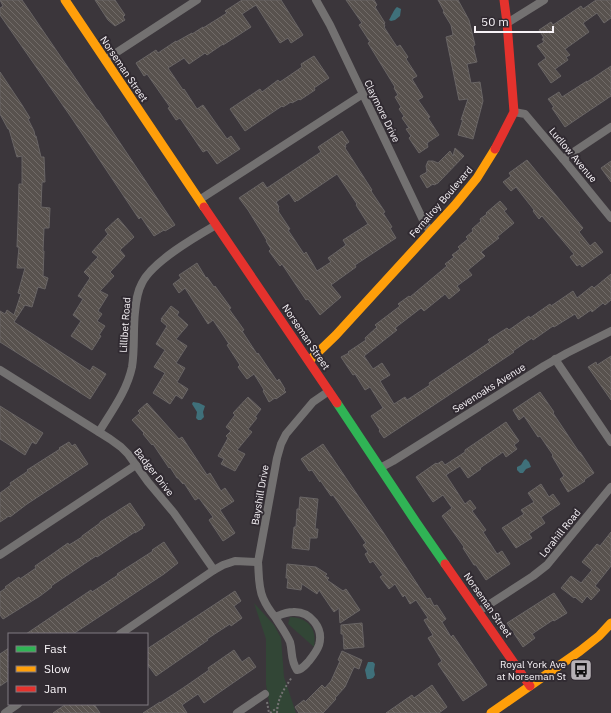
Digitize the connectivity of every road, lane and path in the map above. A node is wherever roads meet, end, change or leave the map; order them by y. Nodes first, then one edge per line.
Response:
1 (65, 0) edge
2 (197, 0) edge
3 (316, 0) edge
4 (504, 0) edge
5 (544, 0) edge
6 (507, 23) junction
7 (106, 60) junction
8 (363, 94) junction
9 (514, 112) junction
10 (611, 127) edge
11 (563, 159) junction
12 (199, 200) junction
13 (611, 218) edge
14 (216, 225) junction
15 (430, 231) junction
16 (611, 330) edge
17 (555, 359) junction
18 (309, 361) junction
19 (0, 370) edge
20 (329, 391) junction
21 (99, 432) junction
22 (611, 442) edge
23 (136, 465) junction
24 (380, 468) junction
25 (611, 487) edge
26 (0, 556) edge
27 (258, 562) junction
28 (214, 570) junction
29 (479, 611) junction
30 (275, 617) junction
31 (611, 623) edge
32 (121, 633) edge
33 (297, 670) junction
34 (530, 686) junction
35 (265, 694) dead end
36 (17, 705) edge
37 (277, 708) junction
38 (5, 713) edge
39 (237, 713) edge
40 (270, 713) edge
41 (277, 713) edge
42 (491, 713) edge

1 - 7 street, Norseman Street
2 - 7 street
3 - 8 street, Claymore Drive
4 - 6 street
5 - 6 street
6 - 9 street
7 - 12 street, Norseman Street
8 - 12 street
8 - 15 street, Claymore Drive
9 - 11 street, Ludlow Avenue
9 - 15 street, Fernalroy Boulevard
10 - 11 street
11 - 13 street, Ludlow Avenue
12 - 14 street, Norseman Street
14 - 18 street, Norseman Street
14 - 21 street, Lillibet Road
15 - 18 street, Fernalroy Boulevard
16 - 17 street, Sevenoaks Avenue
17 - 22 street
17 - 24 street, Sevenoaks Avenue
18 - 20 street, Norseman Street
19 - 21 street, Badger Drive
20 - 24 street, Norseman Street
20 - 27 street, Bayshill Drive
21 - 23 street, Badger Drive
23 - 26 street
23 - 28 street, Badger Drive
24 - 29 street, Norseman Street
25 - 29 street, Lorahill Road
27 - 28 street
27 - 30 street, Bayshill Drive
28 - 32 street
29 - 34 street, Norseman Street
30 - 33 street, Bayshill Drive
30 - 33 street
31 - 34 street
33 - 37 path
34 - 42 street
35 - 39 street
36 - 38 street
37 - 40 path
37 - 41 path

